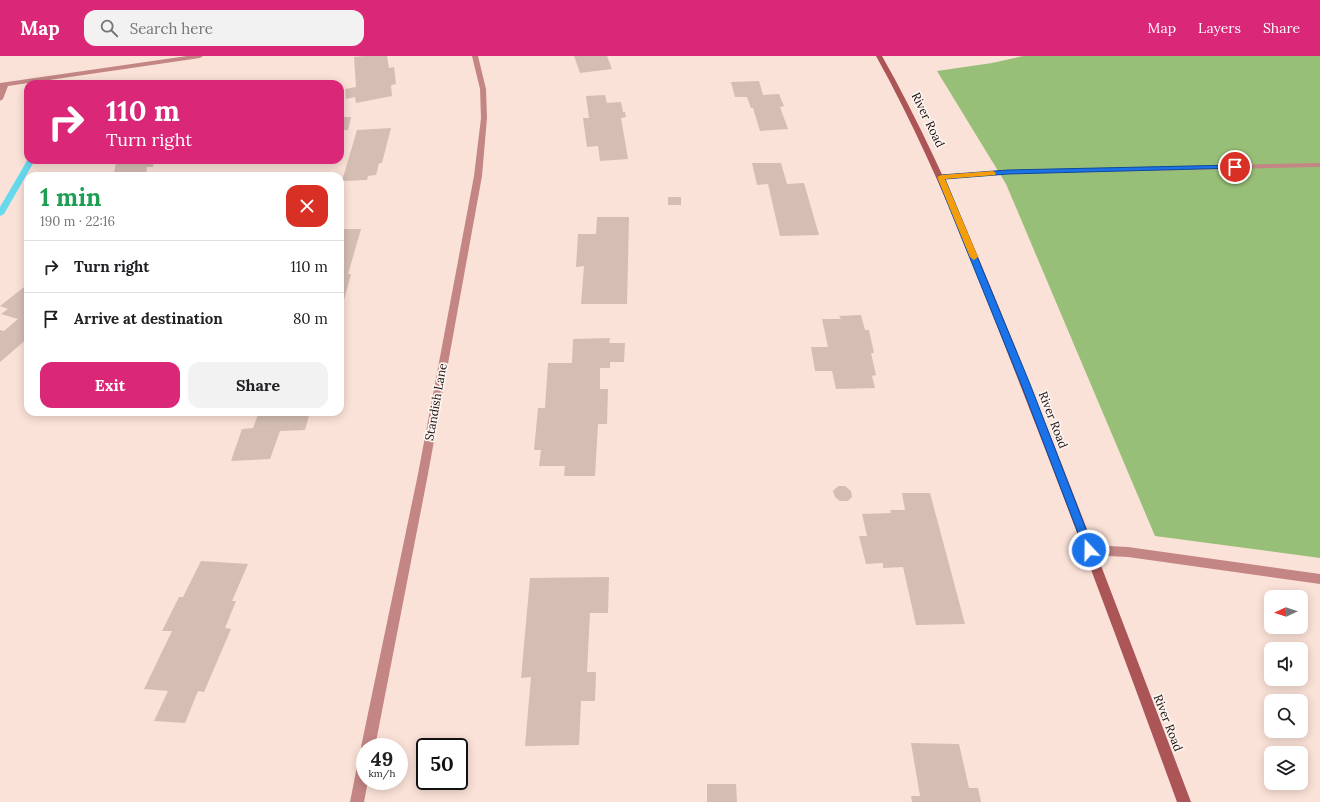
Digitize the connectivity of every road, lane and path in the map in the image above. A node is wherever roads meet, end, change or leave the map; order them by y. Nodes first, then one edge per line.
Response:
1 (200, 56) edge
2 (475, 56) edge
3 (879, 56) edge
4 (31, 80) edge
5 (24, 81) edge
6 (3, 84) edge
7 (0, 99) edge
8 (1320, 165) edge
9 (941, 177) junction
10 (1089, 550) junction
11 (1320, 579) edge
12 (370, 738) edge
13 (359, 790) edge
14 (357, 802) edge
15 (1184, 802) edge

1 - 4 street
2 - 12 street, Standish Lane
3 - 9 main road, River Road
5 - 6 street
6 - 7 street
8 - 9 street
9 - 10 main road, River Road
10 - 11 street
10 - 15 main road, River Road
13 - 14 street

